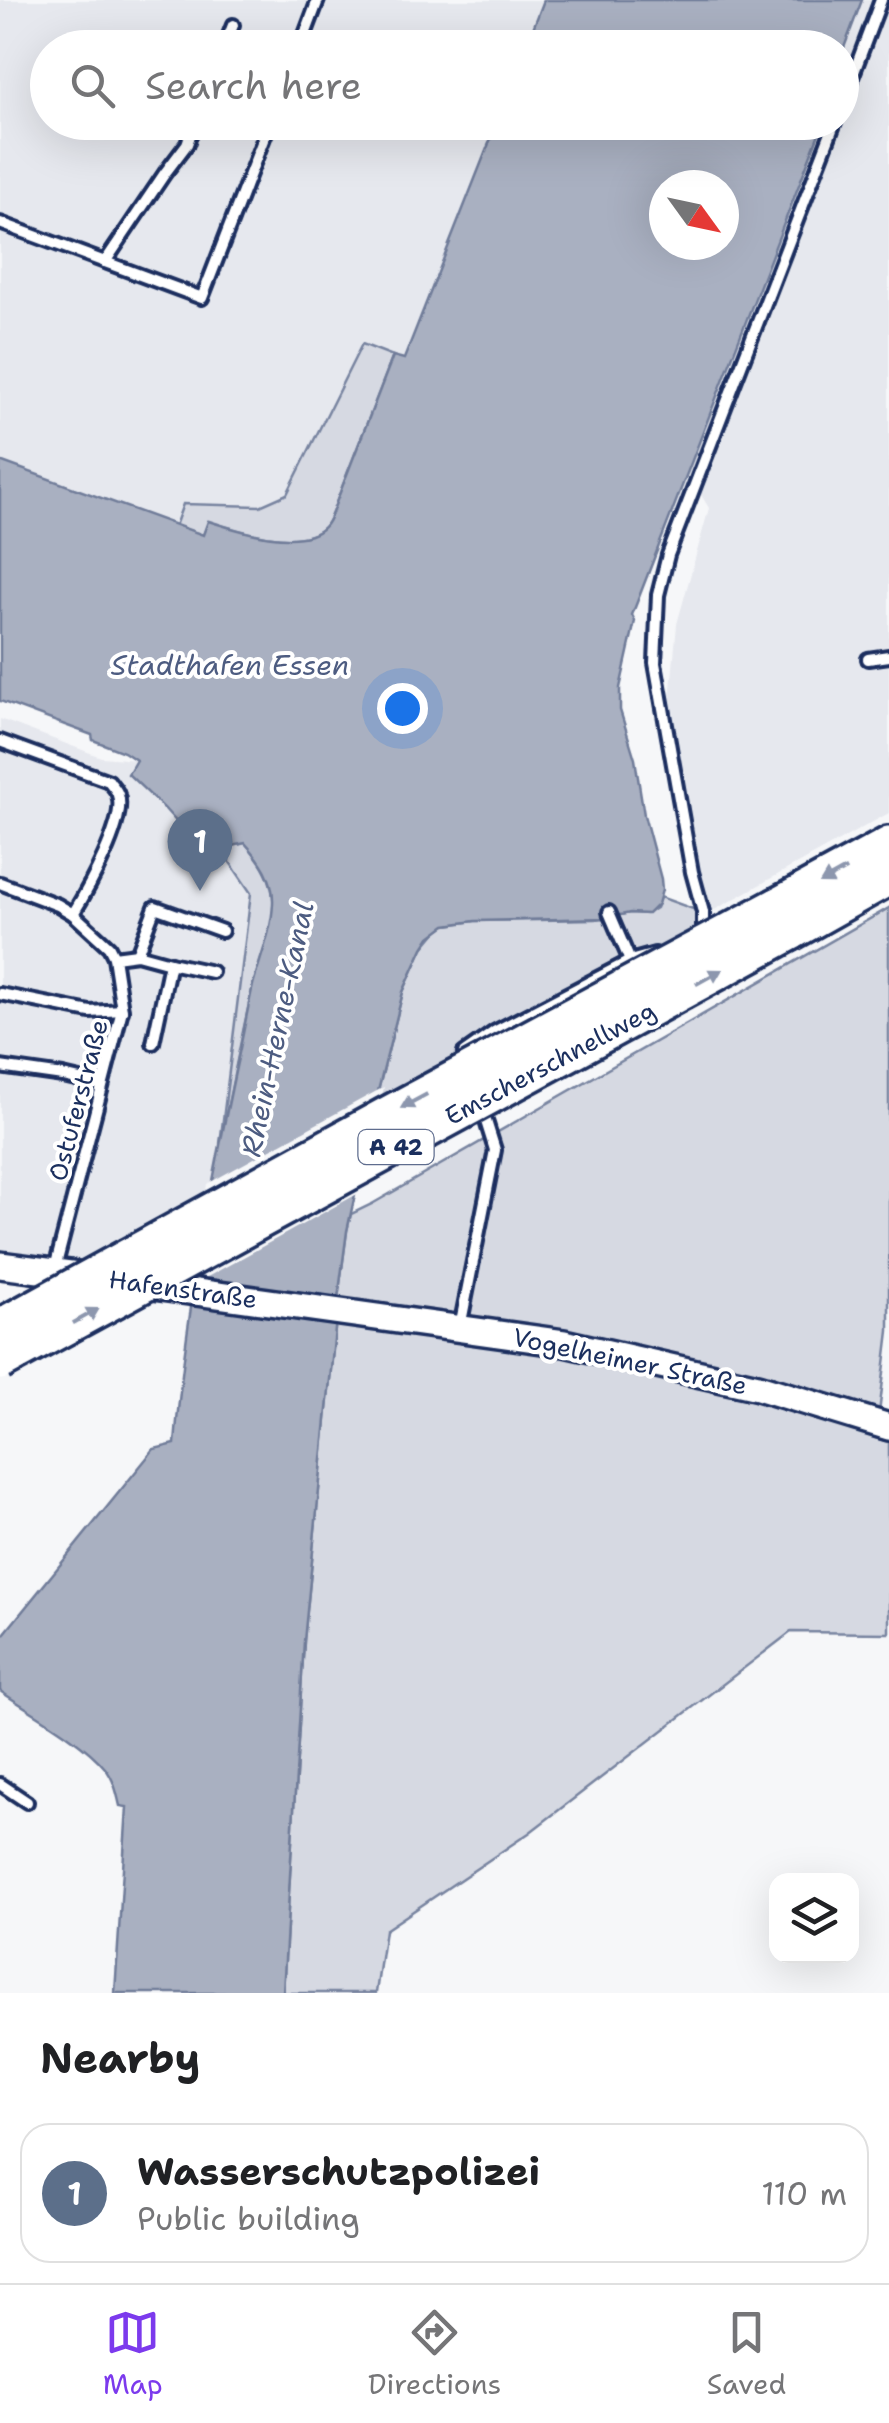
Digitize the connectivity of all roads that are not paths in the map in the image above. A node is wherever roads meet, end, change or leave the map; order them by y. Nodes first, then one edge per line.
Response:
1 (318, 0) edge
2 (882, 0) edge
3 (233, 25) dead end
4 (231, 30) edge
5 (307, 30) edge
6 (859, 60) edge
7 (188, 140) edge
8 (263, 140) edge
9 (827, 140) edge
10 (0, 223) edge
11 (105, 262) junction
12 (889, 656) edge
13 (868, 659) dead end
14 (0, 741) edge
15 (889, 845) edge
16 (889, 877) edge
17 (0, 883) edge
18 (609, 912) dead end
19 (73, 914) junction
20 (784, 919) junction
21 (222, 932) dead end
22 (680, 946) dead end
23 (663, 951) dead end
24 (137, 954) junction
25 (114, 957) junction
26 (630, 962) junction
27 (170, 963) junction
28 (212, 972) dead end
29 (0, 994) edge
30 (122, 1010) junction
31 (153, 1043) dead end
32 (0, 1068) edge
33 (102, 1085) junction
34 (0, 1265) edge
35 (54, 1272) junction
36 (367, 1314) joint
37 (0, 1327) edge
38 (460, 1328) junction
39 (0, 1362) edge
40 (889, 1427) edge
41 (0, 1784) edge
42 (27, 1802) dead end

1 - 5 lane
2 - 6 lane
3 - 4 lane
7 - 11 lane
8 - 11 lane
9 - 22 lane
10 - 11 lane
12 - 13 lane
14 - 19 lane
15 -> 20 highway, Emscherschnellweg / A 42
16 - 20 highway, Emscherschnellweg / A 42
17 - 19 lane
18 - 26 lane
19 - 25 lane
20 -> 37 highway, Emscherschnellweg / A 42, bridge
39 -> 20 highway, Emscherschnellweg / A 42, bridge
21 - 24 lane
23 - 26 lane
24 - 25 lane
24 - 27 lane
25 - 30 lane, Ostuferstraße
26 - 38 lane
27 - 28 lane
27 - 31 lane
29 - 30 lane
30 - 33 lane, Ostuferstraße
32 - 33 lane
33 - 35 lane, Ostuferstraße
34 - 35 street, Hafenstraße
35 - 36 street, Hafenstraße
36 - 38 street, Vogelheimer Straße
38 - 40 street, Vogelheimer Straße
41 - 42 lane

